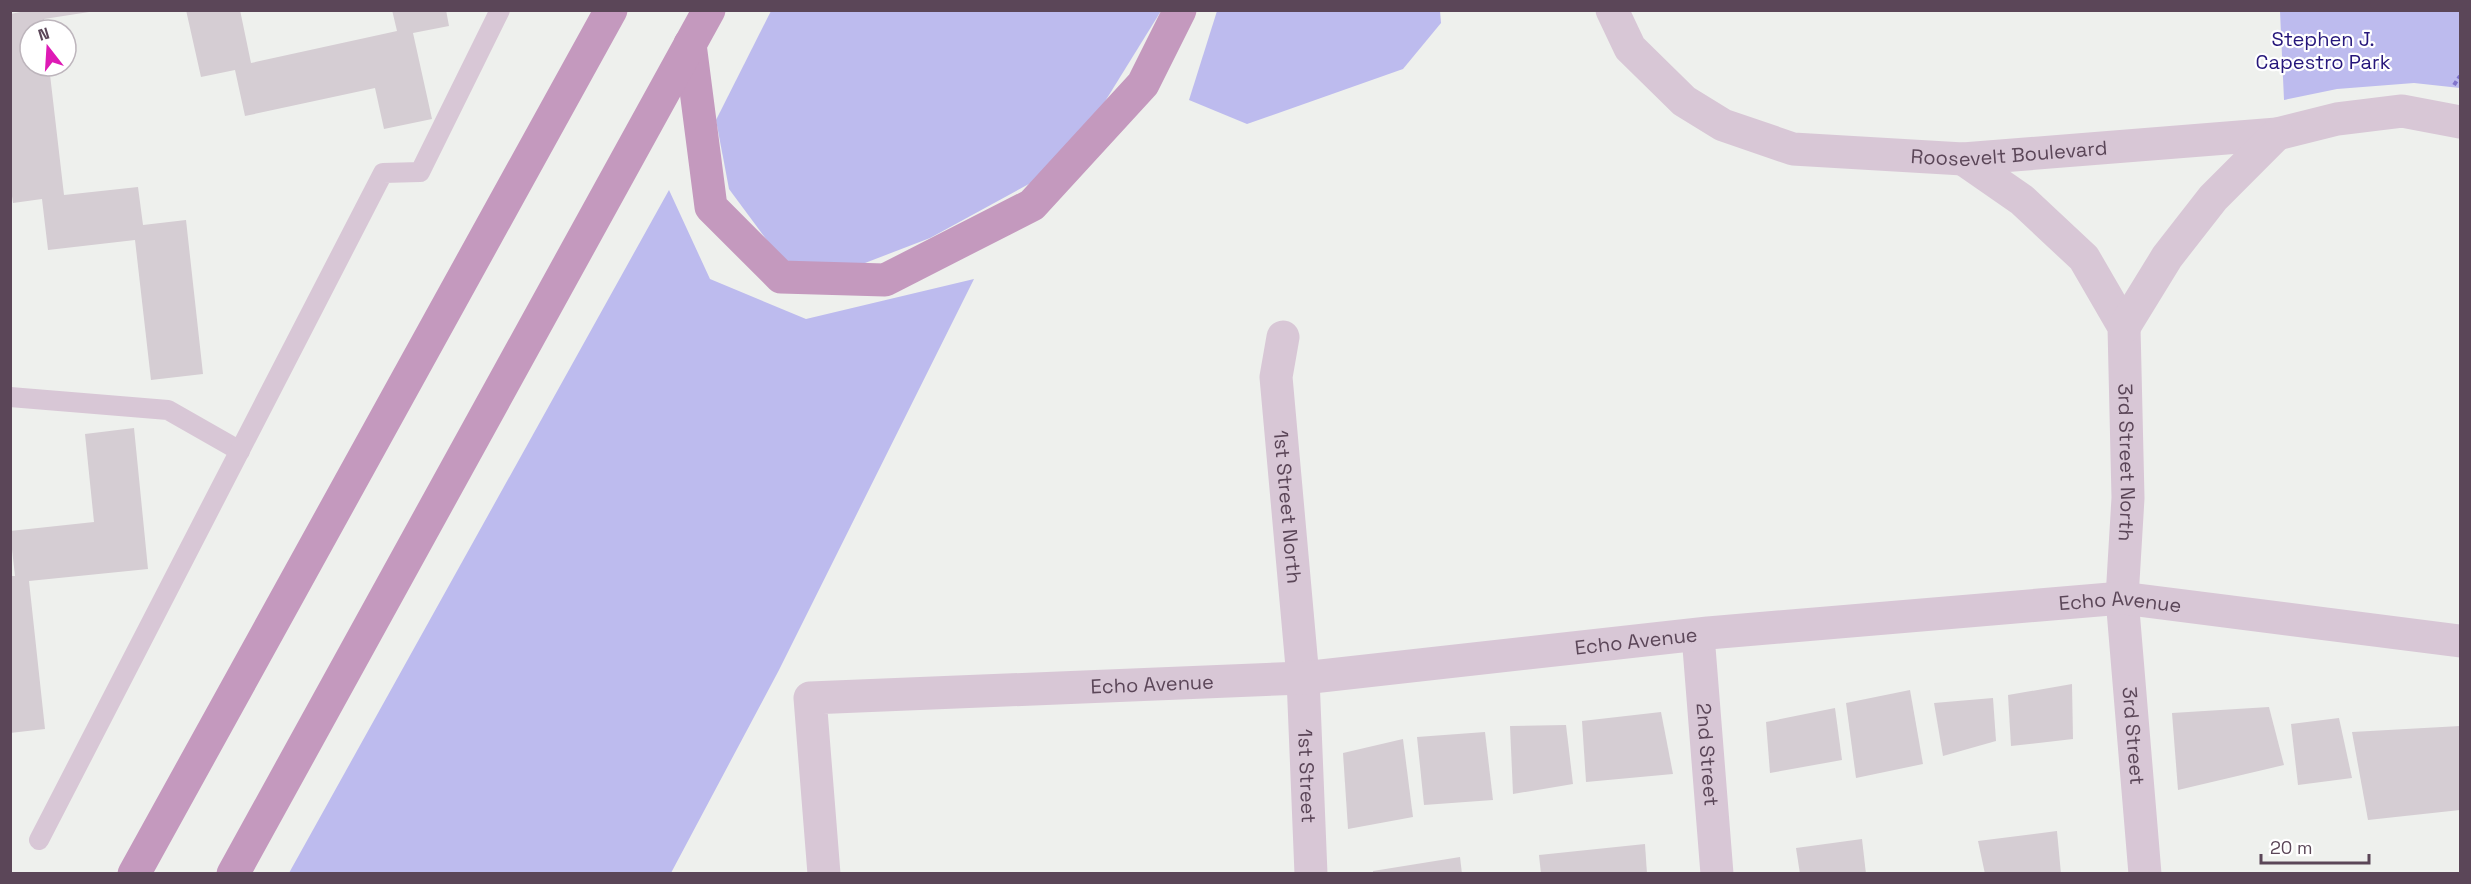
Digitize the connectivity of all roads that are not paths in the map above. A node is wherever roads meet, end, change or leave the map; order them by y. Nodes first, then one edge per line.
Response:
1 (500, 10) edge
2 (611, 10) edge
3 (709, 10) edge
4 (1180, 10) edge
5 (1612, 10) edge
6 (690, 44) junction
7 (2460, 122) edge
8 (2277, 134) junction
9 (1963, 159) junction
10 (2124, 327) junction
11 (1284, 337) dead end
12 (10, 397) edge
13 (240, 451) junction
14 (2122, 598) junction
15 (1698, 634) junction
16 (2460, 641) edge
17 (1303, 678) junction
18 (39, 840) dead end
19 (134, 873) edge
20 (233, 873) edge
21 (824, 873) edge
22 (1311, 873) edge
23 (1717, 873) edge
24 (2145, 873) edge

1 - 13 lane
2 - 19 highway
3 - 6 highway
4 - 6 highway
5 - 9 street, Roosevelt Boulevard
6 - 20 highway
7 - 8 street, Roosevelt Boulevard
8 - 9 street, Roosevelt Boulevard
8 - 10 street
9 - 10 street, 3rd Street North
10 - 14 street, 3rd Street North
11 - 17 street, 1st Street North
12 - 13 lane
13 - 18 lane
14 - 15 street, Echo Avenue
14 - 16 street, Echo Avenue
14 - 24 street, 3rd Street
15 - 17 street, Echo Avenue
15 - 23 street, 2nd Street
17 - 21 street, Echo Avenue
17 - 22 street, 1st Street

